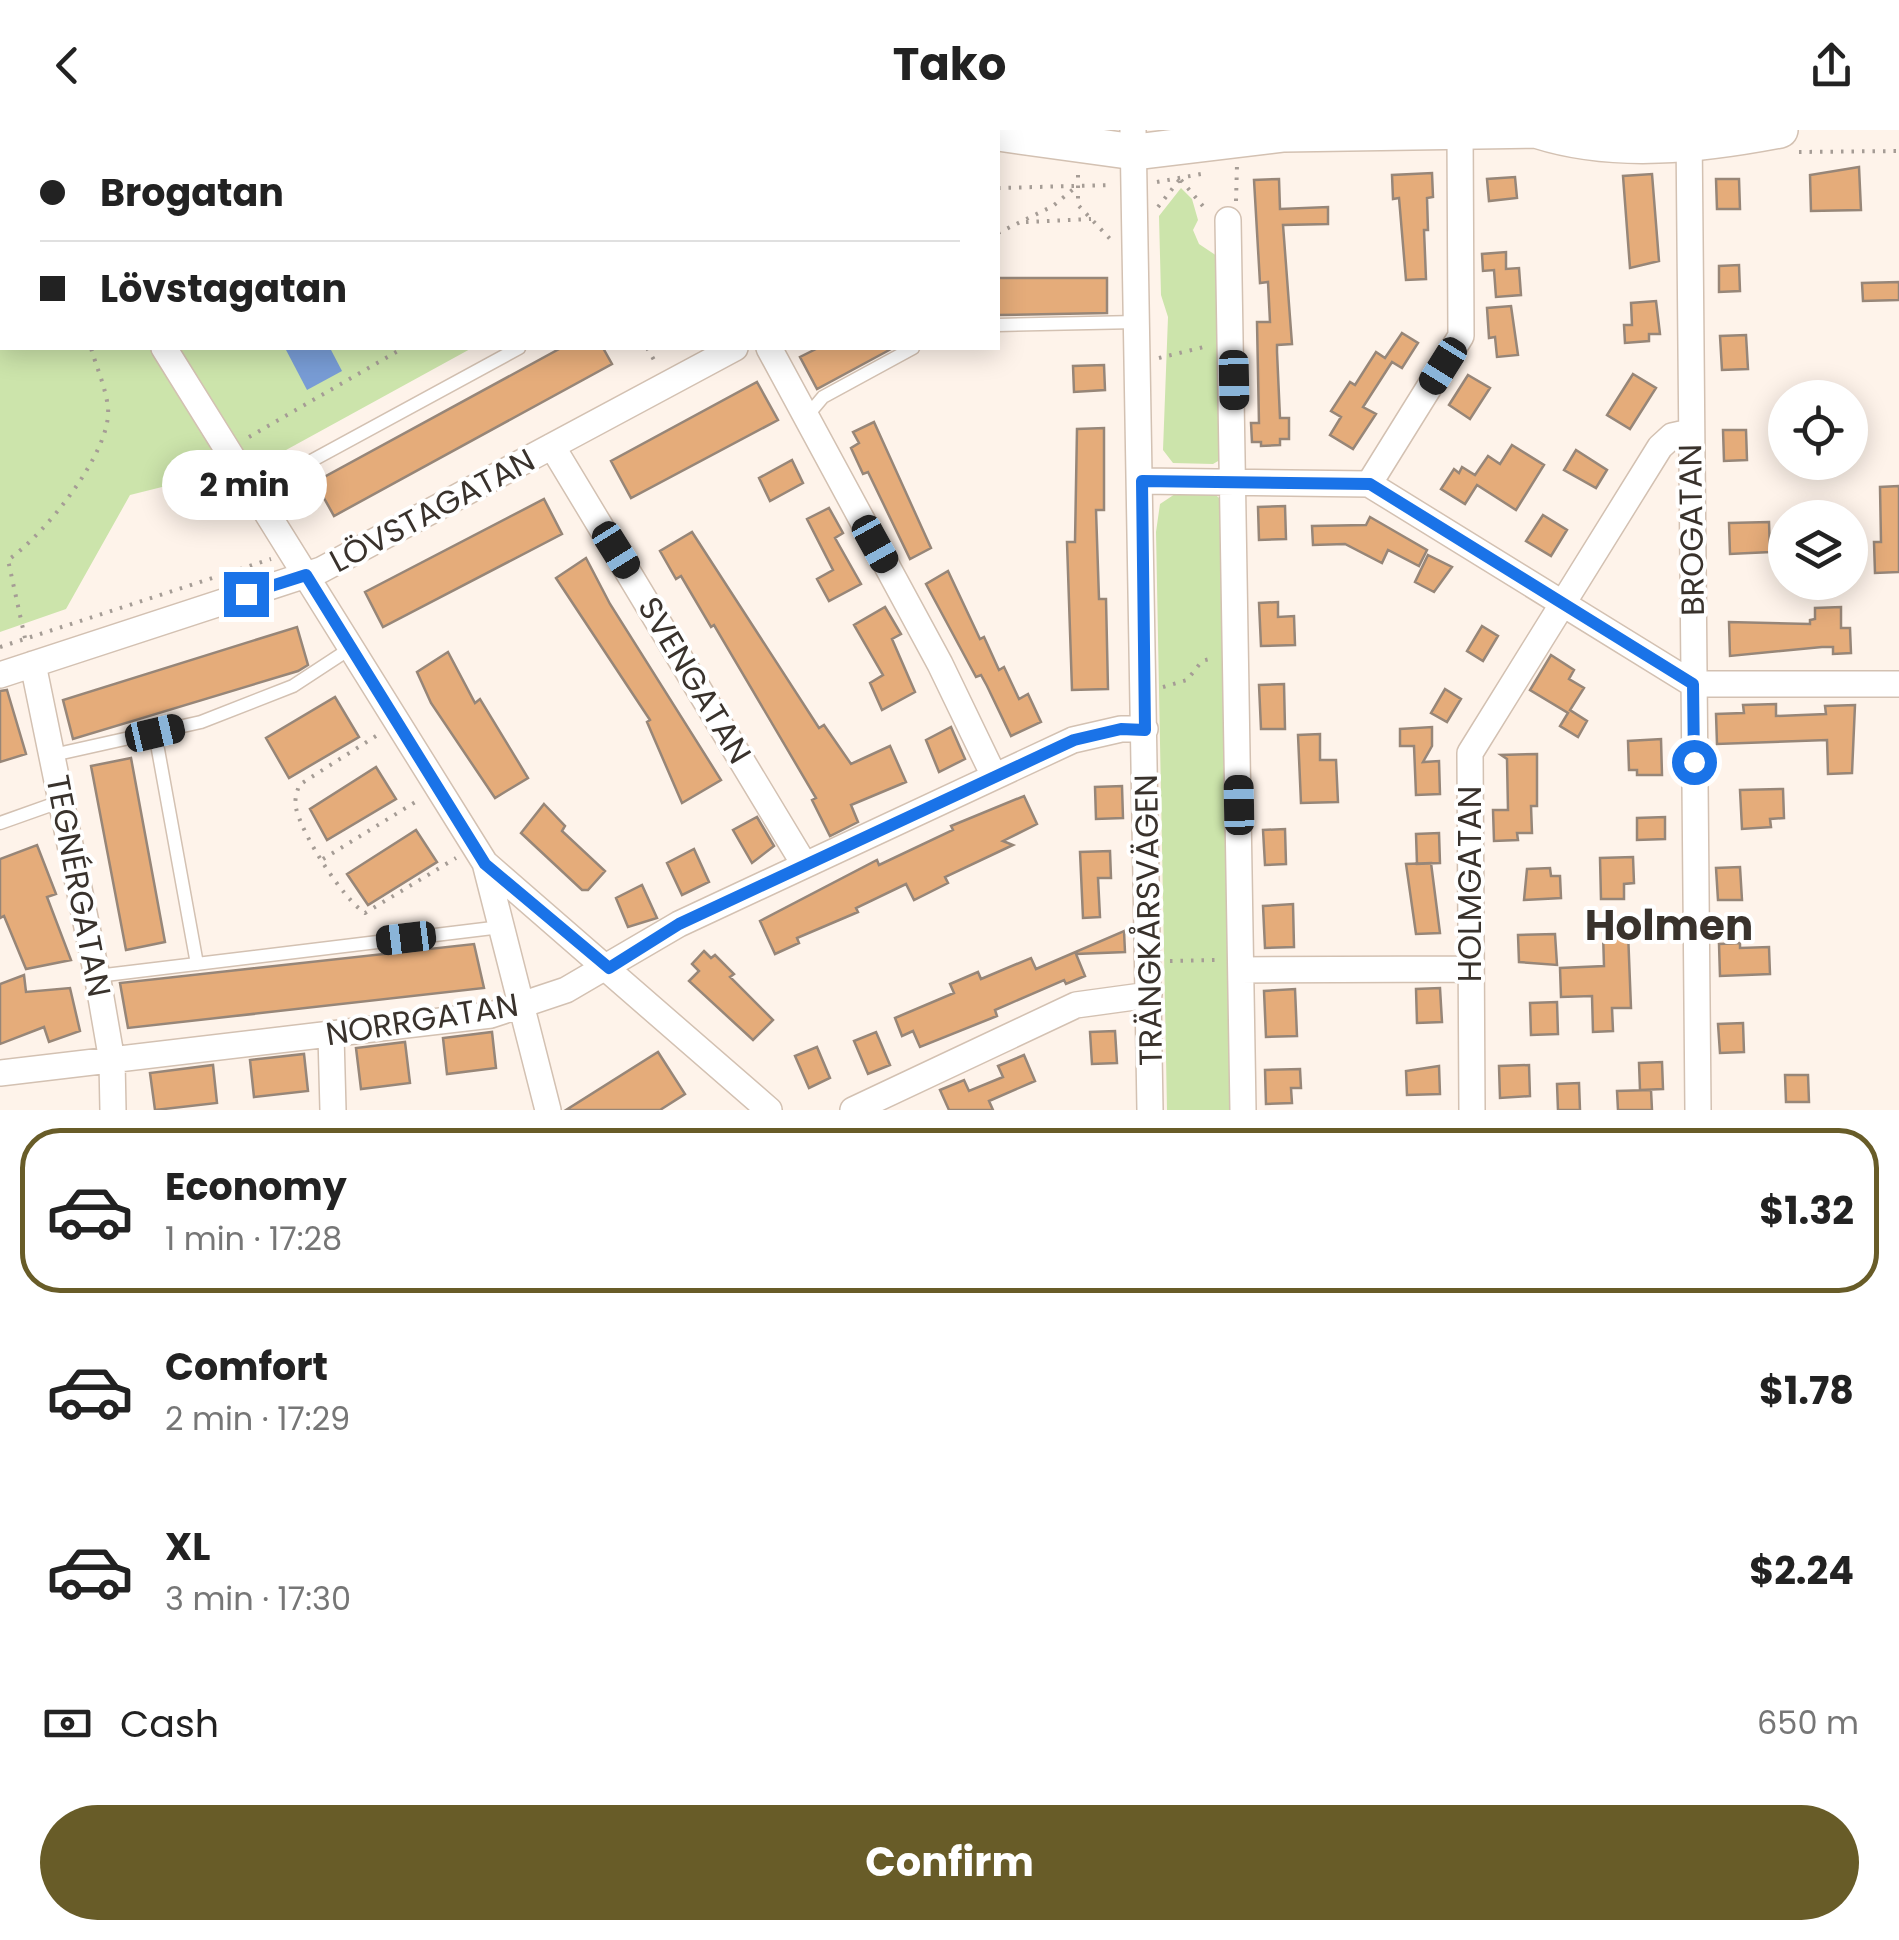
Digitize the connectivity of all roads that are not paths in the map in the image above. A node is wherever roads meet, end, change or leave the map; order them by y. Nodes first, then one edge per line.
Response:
1 (1248, 130) edge
2 (1780, 130) edge
3 (1460, 131) edge
4 (1542, 131) edge
5 (1284, 134) junction
6 (1689, 136) edge
7 (1004, 139) edge
8 (1134, 141) edge
9 (1228, 220) road end
10 (1139, 322) junction
11 (1000, 325) edge
12 (165, 350) edge
13 (515, 350) edge
14 (731, 350) edge
15 (770, 350) edge
16 (909, 350) edge
17 (807, 416) junction
18 (1690, 432) junction
19 (552, 446) junction
20 (1142, 481) junction
21 (1235, 482) junction
22 (1370, 484) junction
23 (254, 492) junction
24 (306, 575) junction
25 (1562, 604) junction
26 (351, 648) junction
27 (29, 652) junction
28 (0, 675) edge
29 (1693, 684) junction
30 (1899, 684) edge
31 (1145, 730) junction
32 (155, 733) junction
33 (53, 755) junction
34 (994, 776) junction
35 (62, 801) junction
36 (0, 823) edge
37 (485, 864) junction
38 (804, 864) junction
39 (501, 926) junction
40 (197, 964) junction
41 (1241, 965) junction
42 (609, 968) junction
43 (1469, 969) junction
44 (96, 976) junction
45 (1149, 996) junction
46 (522, 1006) junction
47 (331, 1035) junction
48 (112, 1061) junction
49 (0, 1073) edge
50 (113, 1110) edge
51 (333, 1110) edge
52 (548, 1110) edge
53 (769, 1110) edge
54 (852, 1110) edge
55 (1150, 1110) edge
56 (1243, 1110) edge
57 (1472, 1110) edge
58 (1698, 1110) edge

1 - 5 main road
2 - 6 main road
3 - 4 main road
3 - 5 main road
3 - 22 street
4 - 6 main road
5 - 8 main road
6 - 18 street, BROGATAN
7 - 8 main road
8 - 10 street, TRÄNGKÅRSVÄGEN
9 - 21 street
10 - 11 lane
10 - 20 street, TRÄNGKÅRSVÄGEN
12 - 23 street
13 - 23 lane
14 - 19 street, LÖVSTAGATAN
15 - 17 street
16 - 17 lane
17 - 34 street
18 - 25 street, HOLMGATAN
18 - 29 street, BROGATAN
19 - 24 street, LÖVSTAGATAN
19 - 38 street, SVENGATAN
20 - 21 street
20 - 31 street, TRÄNGKÅRSVÄGEN
21 - 22 street
21 - 41 street
22 - 25 street
23 - 24 street
24 - 26 street
24 - 27 street, LÖVSTAGATAN
25 - 29 street
25 - 43 street, HOLMGATAN
26 - 32 lane
26 - 37 street
27 - 28 street, LÖVSTAGATAN
27 - 33 street, TEGNÉRGATAN
29 - 30 street
29 - 58 street, BROGATAN
31 - 34 street, NORRGATAN
31 - 45 street, TRÄNGKÅRSVÄGEN
32 - 33 lane
32 - 40 lane
33 - 35 street, TEGNÉRGATAN
34 - 38 street, NORRGATAN
35 - 36 lane
35 - 44 street, TEGNÉRGATAN
37 - 39 street
37 - 42 street
38 - 42 street, NORRGATAN
39 - 40 lane
39 - 46 street
40 - 44 lane
41 - 43 street
41 - 56 street
42 - 46 street, NORRGATAN
42 - 53 street
43 - 57 street, HOLMGATAN
44 - 48 street, TEGNÉRGATAN
45 - 54 street
45 - 55 street, TRÄNGKÅRSVÄGEN
46 - 47 street, NORRGATAN
46 - 52 street
47 - 48 street, NORRGATAN
47 - 51 street
48 - 49 street, NORRGATAN
48 - 50 street, TEGNÉRGATAN

